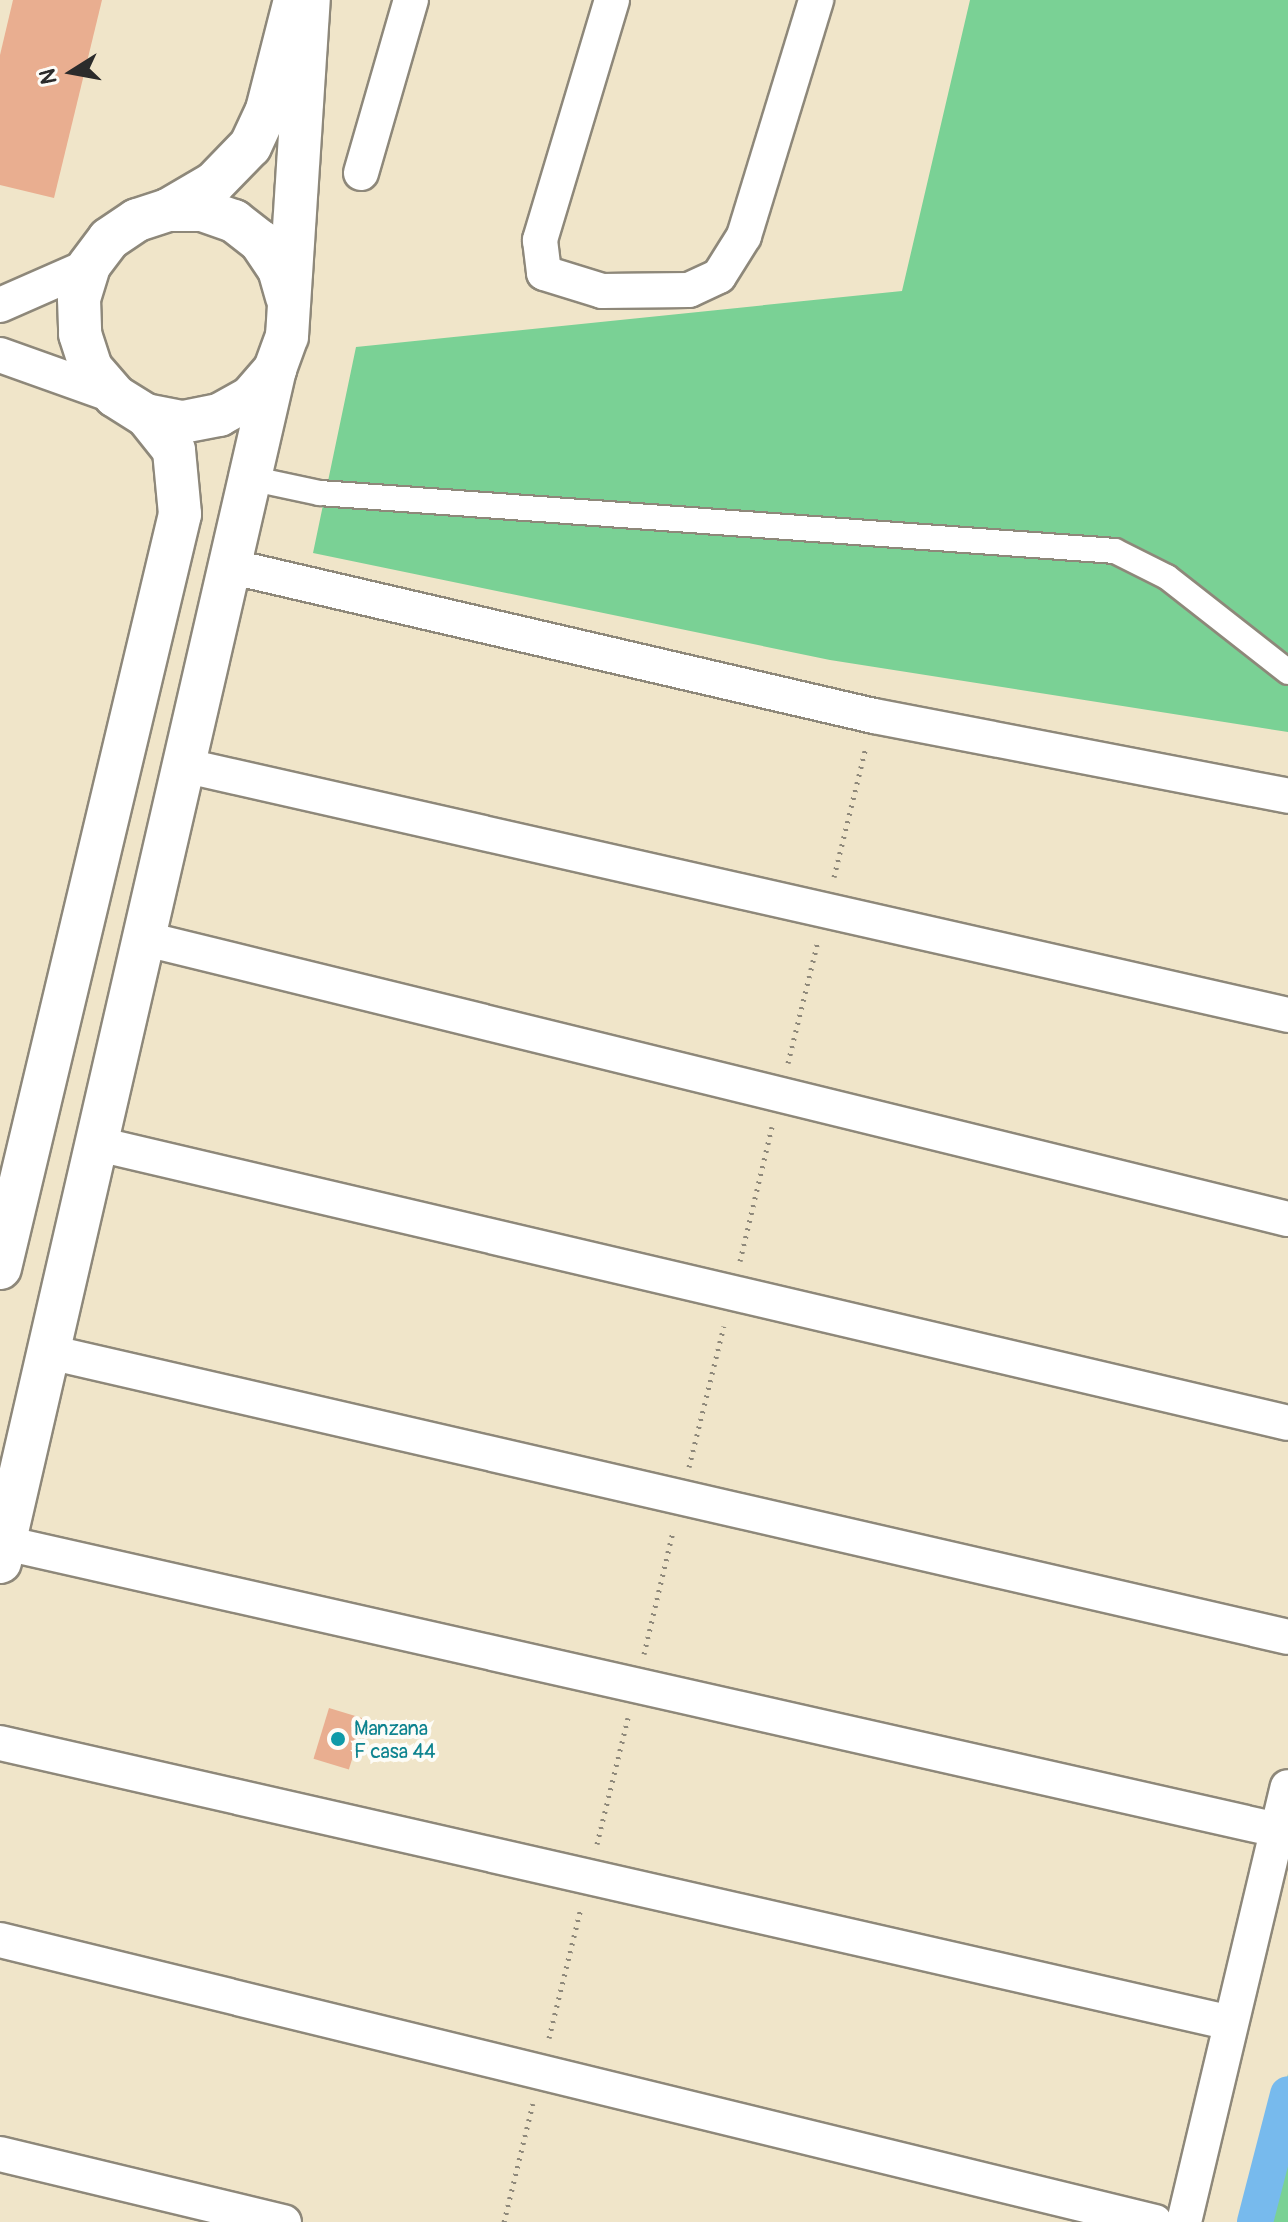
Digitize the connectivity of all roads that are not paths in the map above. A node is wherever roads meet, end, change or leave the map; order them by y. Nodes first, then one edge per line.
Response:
1 (295, 0) edge
2 (309, 0) edge
3 (411, 0) edge
4 (612, 0) edge
5 (816, 0) edge
6 (361, 173) dead end
7 (168, 210) junction
8 (89, 266) junction
9 (288, 302) junction
10 (0, 305) edge
11 (0, 355) edge
12 (275, 369) junction
13 (130, 406) junction
14 (254, 479) junction
15 (233, 567) junction
16 (1288, 672) edge
17 (187, 766) junction
18 (1288, 796) edge
19 (146, 939) junction
20 (1288, 1015) edge
21 (98, 1144) junction
22 (1288, 1219) edge
23 (0, 1268) edge
24 (49, 1352) junction
25 (1288, 1423) edge
26 (2, 1553) edge
27 (1288, 1637) edge
28 (0, 1743) edge
29 (1288, 1787) edge
30 (1278, 1830) junction
31 (0, 1940) edge
32 (1231, 2023) junction
33 (0, 2154) edge
34 (284, 2222) edge
35 (1155, 2222) edge
36 (1184, 2222) edge

1 - 7 street
2 - 9 street
3 - 6 street
4 - 5 street
7 - 8 street
7 - 9 street
8 - 10 street
8 - 13 street
9 - 12 street
11 - 13 street
12 - 13 street
12 - 14 street
13 - 23 street
14 - 15 street
14 - 16 street
15 - 17 street
15 - 18 street
17 - 19 street
17 - 20 street
19 - 21 street
19 - 22 street
21 - 24 street
21 - 25 street
24 - 26 street
24 - 27 street
26 - 30 street
28 - 32 street
29 - 30 street
30 - 32 street
31 - 35 street
32 - 36 street
33 - 34 street

